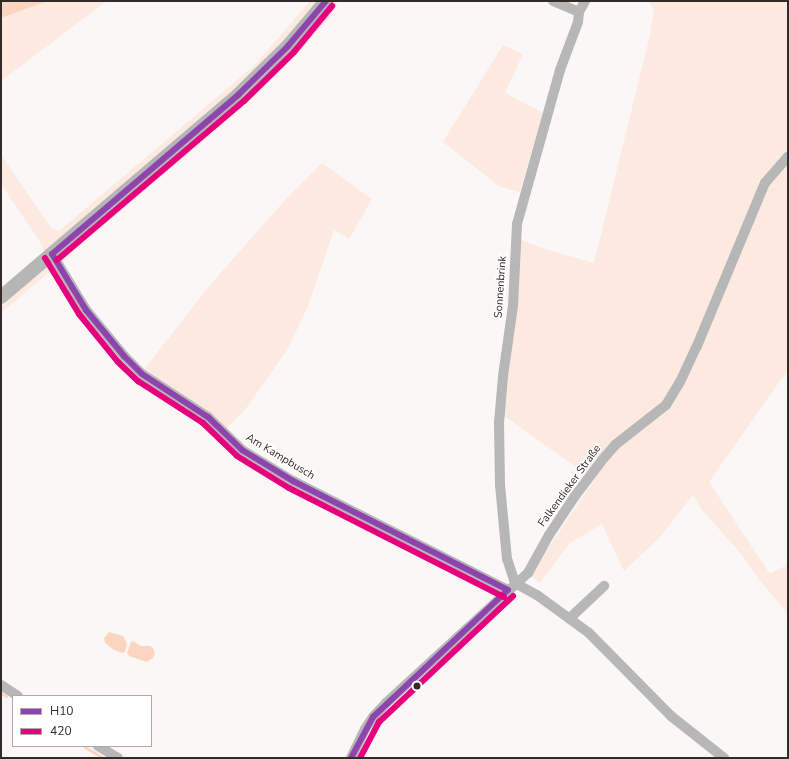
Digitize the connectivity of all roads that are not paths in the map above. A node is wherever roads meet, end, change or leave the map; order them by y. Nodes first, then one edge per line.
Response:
1 (326, 1) edge
2 (552, 1) edge
3 (585, 1) edge
4 (579, 12) junction
5 (788, 157) edge
6 (52, 254) junction
7 (1, 298) edge
8 (512, 586) junction
9 (604, 586) dead end
10 (570, 618) junction
11 (1, 685) edge
12 (16, 695) edge
13 (100, 747) edge
14 (118, 758) edge
15 (351, 758) edge
16 (724, 758) edge

1 - 6 main road
2 - 4 street
3 - 4 street, Sonnenbrink
4 - 8 street, Sonnenbrink
5 - 8 street, Falkendieker Straße
6 - 7 main road
6 - 8 street, Am Kampbusch
8 - 10 street, Am Kampbusch
8 - 15 street, Falkendieker Straße
9 - 10 street
10 - 16 street, Am Kampbusch
11 - 12 street
13 - 14 street

